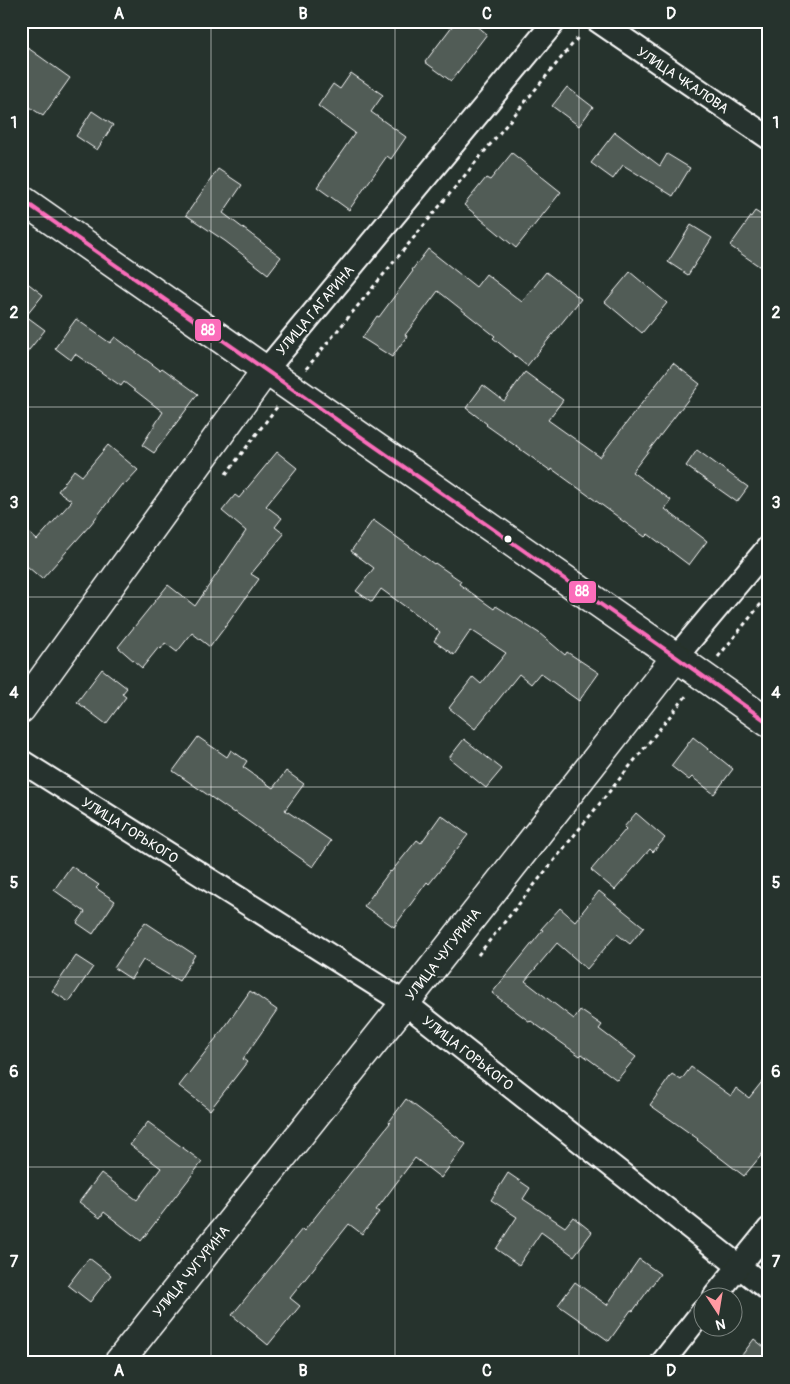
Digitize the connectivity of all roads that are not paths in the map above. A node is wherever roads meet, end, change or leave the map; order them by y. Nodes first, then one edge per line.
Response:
1 (555, 21) edge
2 (598, 21) edge
3 (769, 138) edge
4 (21, 199) edge
5 (266, 370) junction
6 (769, 546) edge
7 (676, 657) junction
8 (21, 709) edge
9 (769, 723) edge
10 (21, 761) edge
11 (405, 1003) junction
12 (769, 1228) edge
13 (739, 1266) junction
14 (723, 1286) edge
15 (769, 1290) edge
16 (692, 1325) edge
17 (118, 1363) edge
18 (662, 1363) edge

1 - 5 street, УЛИЦА ГАГАРИНА
2 - 3 street, УЛИЦА ЧКАЛОВА
4 - 5 street
5 - 7 street
5 - 8 street, УЛИЦА ГАГАРИНА
6 - 7 street, УЛИЦА ЧУГУРИНА
7 - 9 street
7 - 11 street, УЛИЦА ЧУГУРИНА
10 - 11 street, УЛИЦА ГОРЬКОГО
11 - 13 street, УЛИЦА ГОРЬКОГО
11 - 17 street, УЛИЦА ЧУГУРИНА
12 - 13 street
13 - 14 street
13 - 15 street, УЛИЦА ГОРЬКОГО
16 - 18 street

